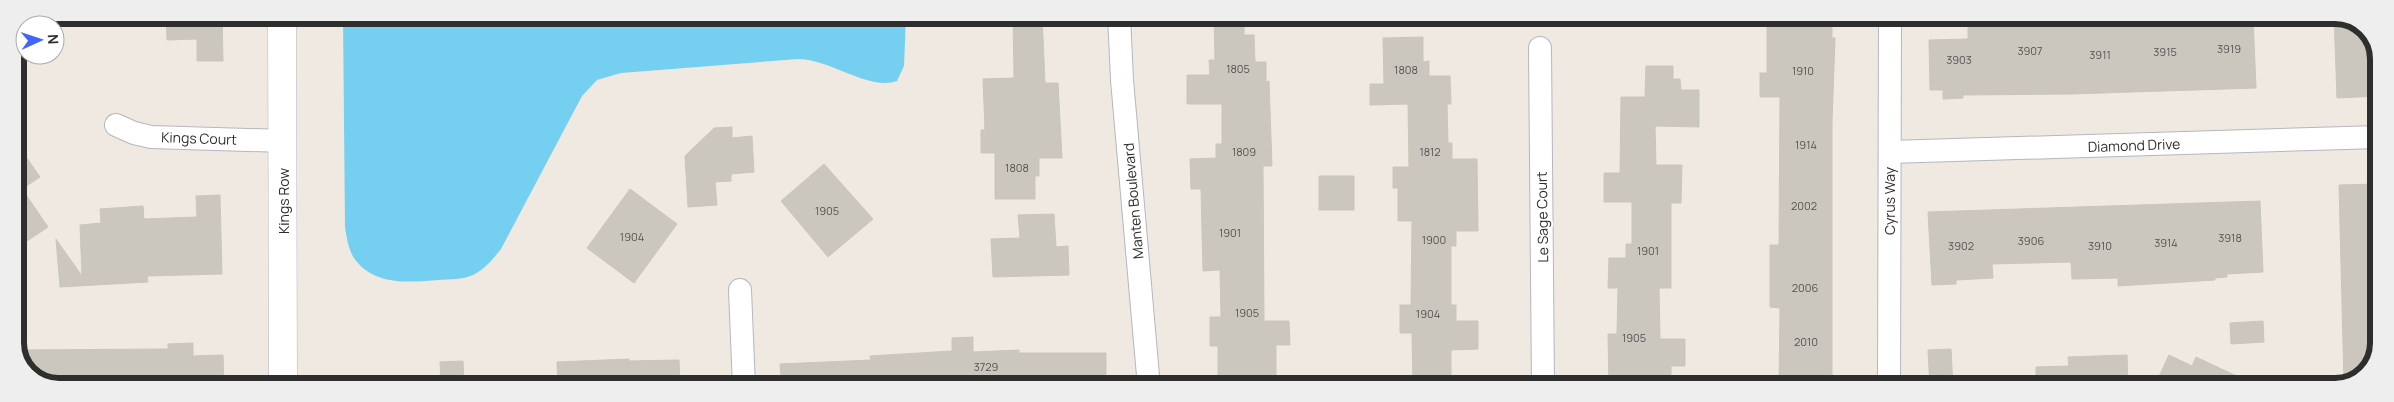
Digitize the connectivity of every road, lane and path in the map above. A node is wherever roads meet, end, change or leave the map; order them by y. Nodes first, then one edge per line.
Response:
1 (282, 24) edge
2 (1119, 24) edge
3 (1890, 24) edge
4 (1540, 48) dead end
5 (116, 125) dead end
6 (2370, 137) edge
7 (284, 141) junction
8 (1890, 152) junction
9 (740, 290) dead end
10 (283, 378) edge
11 (744, 378) edge
12 (1148, 378) edge
13 (1544, 378) edge
14 (1889, 378) edge

1 - 7 street, Kings Row
2 - 12 street, Manten Boulevard
3 - 8 street, Cyrus Way
4 - 13 street, Le Sage Court
5 - 7 street, Kings Court
6 - 8 street, Diamond Drive
7 - 10 street, Kings Row
8 - 14 street, Cyrus Way
9 - 11 street

